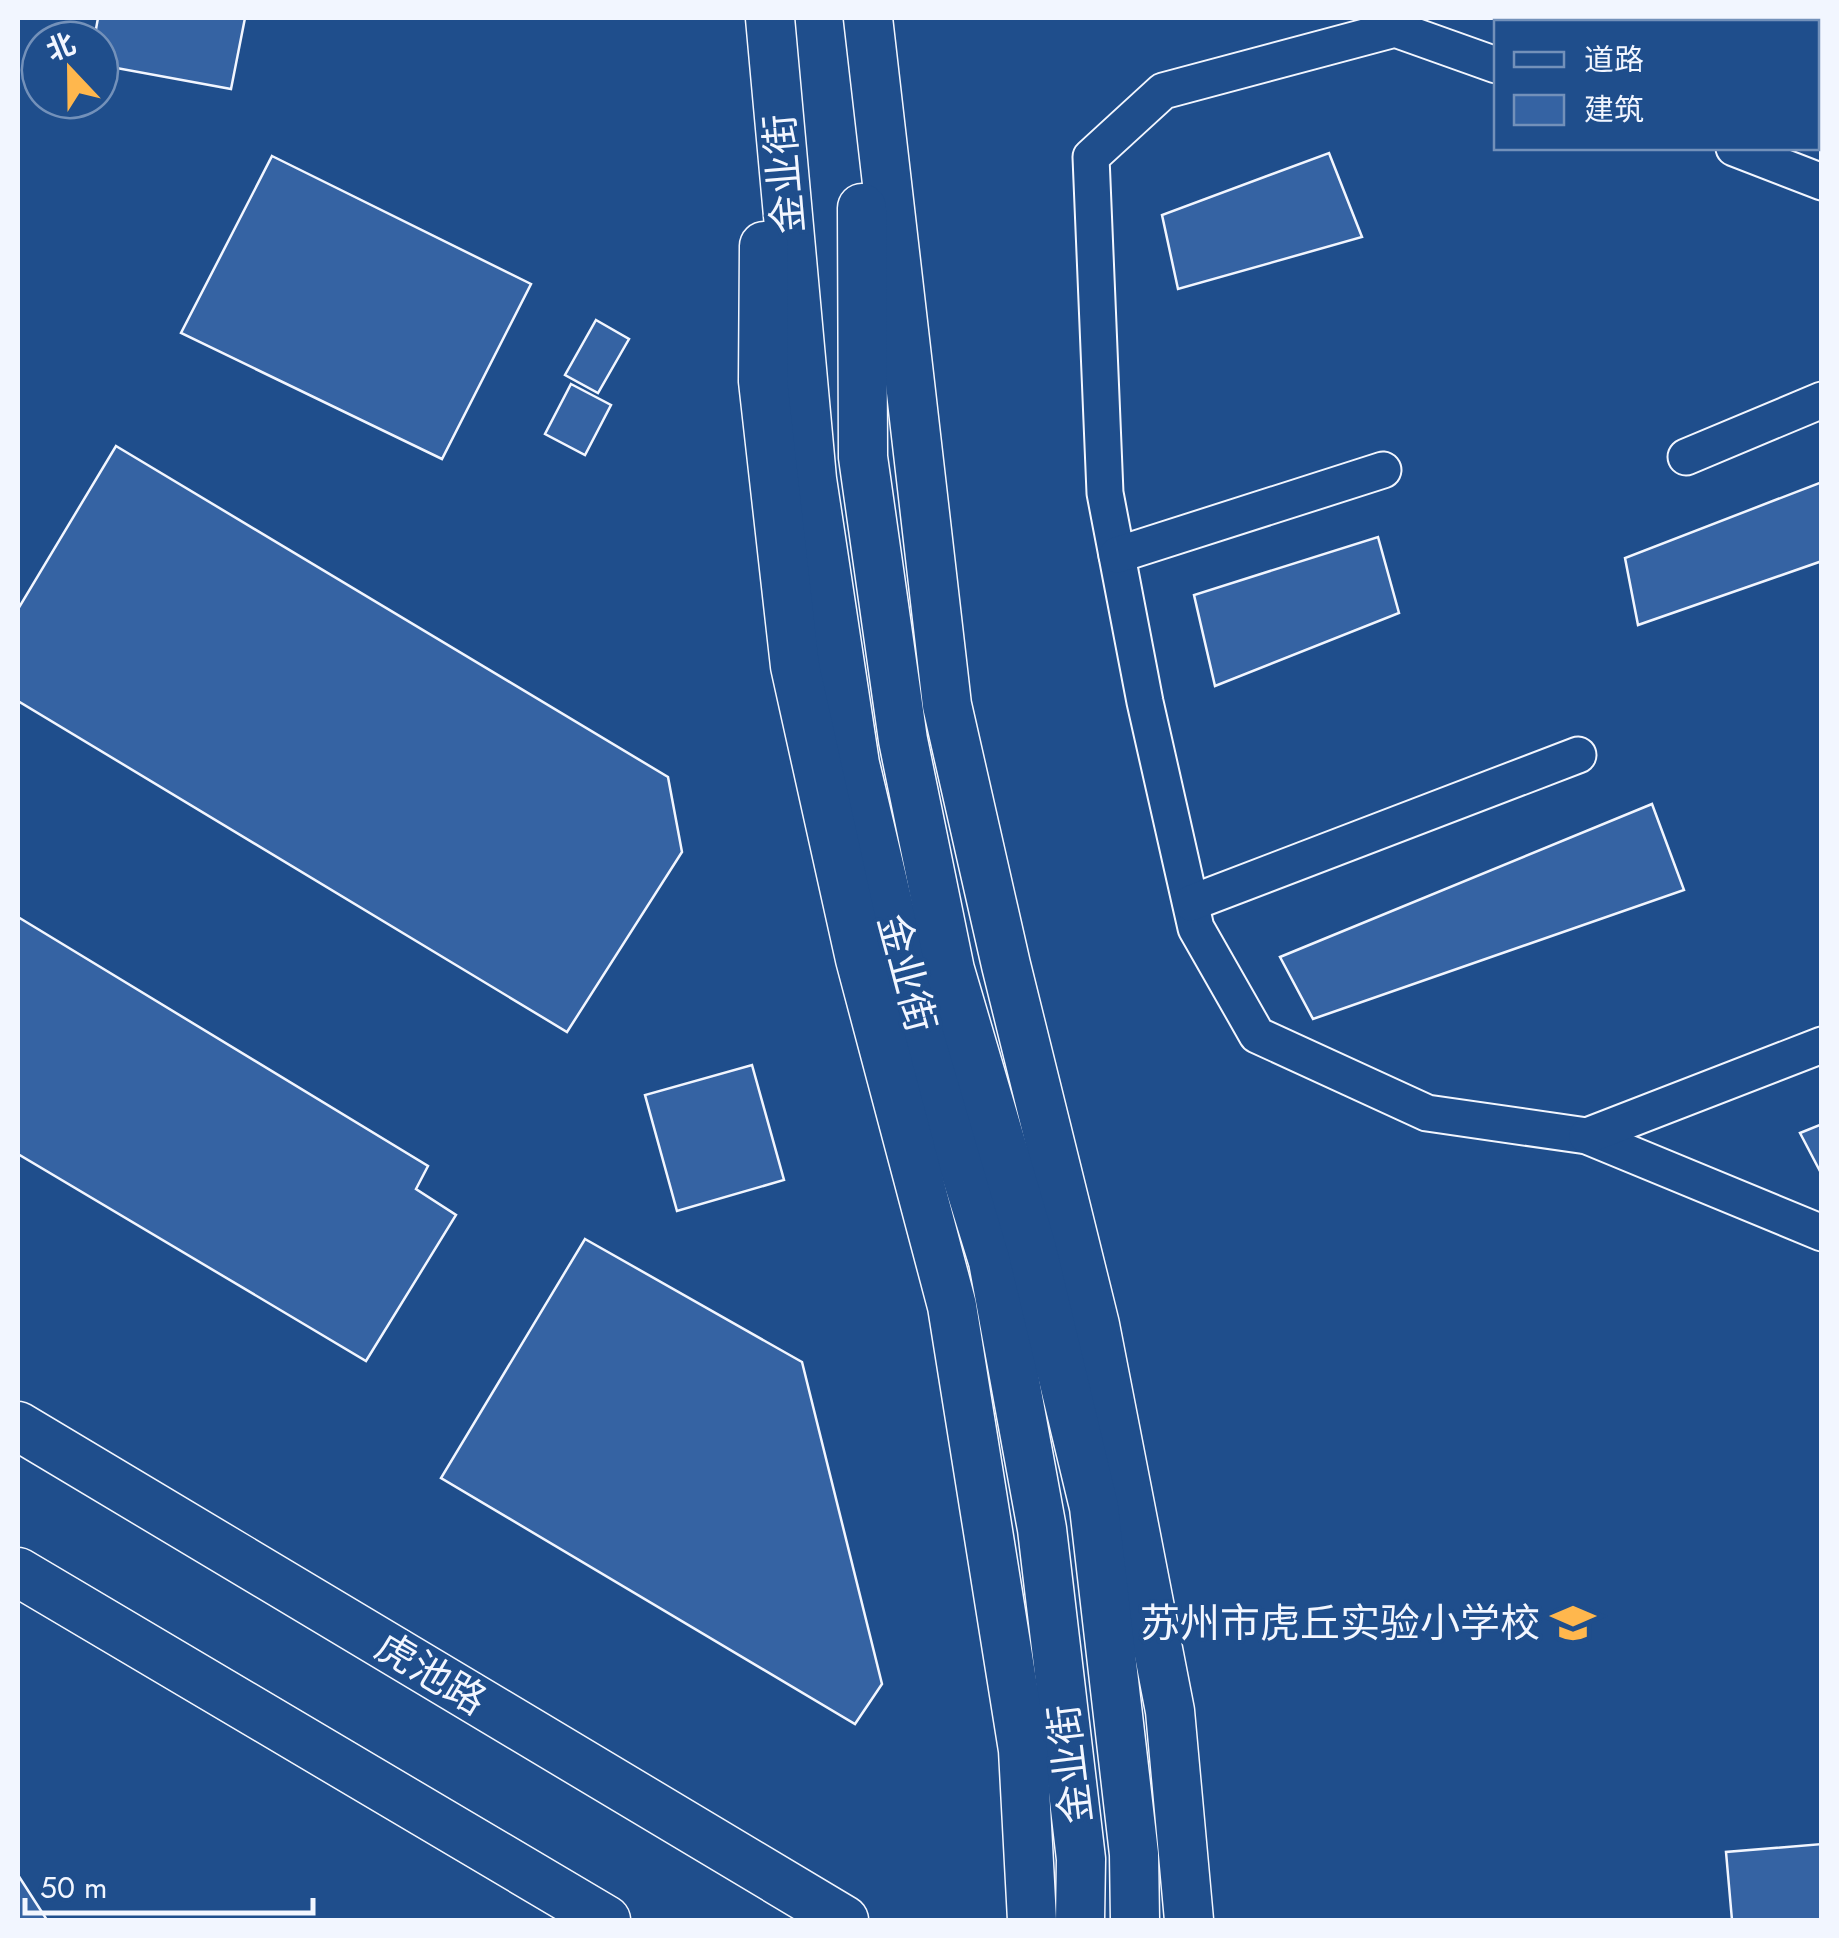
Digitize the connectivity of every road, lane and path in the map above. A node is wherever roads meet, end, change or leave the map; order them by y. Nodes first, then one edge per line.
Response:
1 (768, 18) edge
2 (865, 18) edge
3 (1402, 23) edge
4 (1494, 63) edge
5 (1745, 150) edge
6 (1787, 158) edge
7 (1822, 182) edge
8 (1822, 400) edge
9 (1686, 457) dead end
10 (1383, 470) dead end
11 (1116, 555) junction
12 (1578, 755) dead end
13 (1191, 903) junction
14 (928, 975) junction
15 (1822, 1045) edge
16 (1587, 1136) junction
17 (1822, 1233) edge
18 (18, 1426) edge
19 (18, 1572) edge
20 (606, 1920) edge
21 (844, 1920) edge
22 (1032, 1920) edge
23 (1080, 1920) edge
24 (1135, 1920) edge
25 (1189, 1920) edge

1 - 14 main road, 金业街
1 - 22 main road
2 - 14 main road, 金业街
2 - 25 main road
3 - 4 street
3 - 11 street
5 - 6 street
6 - 7 street
8 - 9 street
10 - 11 street
11 - 13 street
12 - 13 street
13 - 16 street
14 - 23 main road, 金业街
14 - 24 main road, 金业街
15 - 16 street
16 - 17 street
18 - 21 main road, 虎池路
19 - 20 main road

